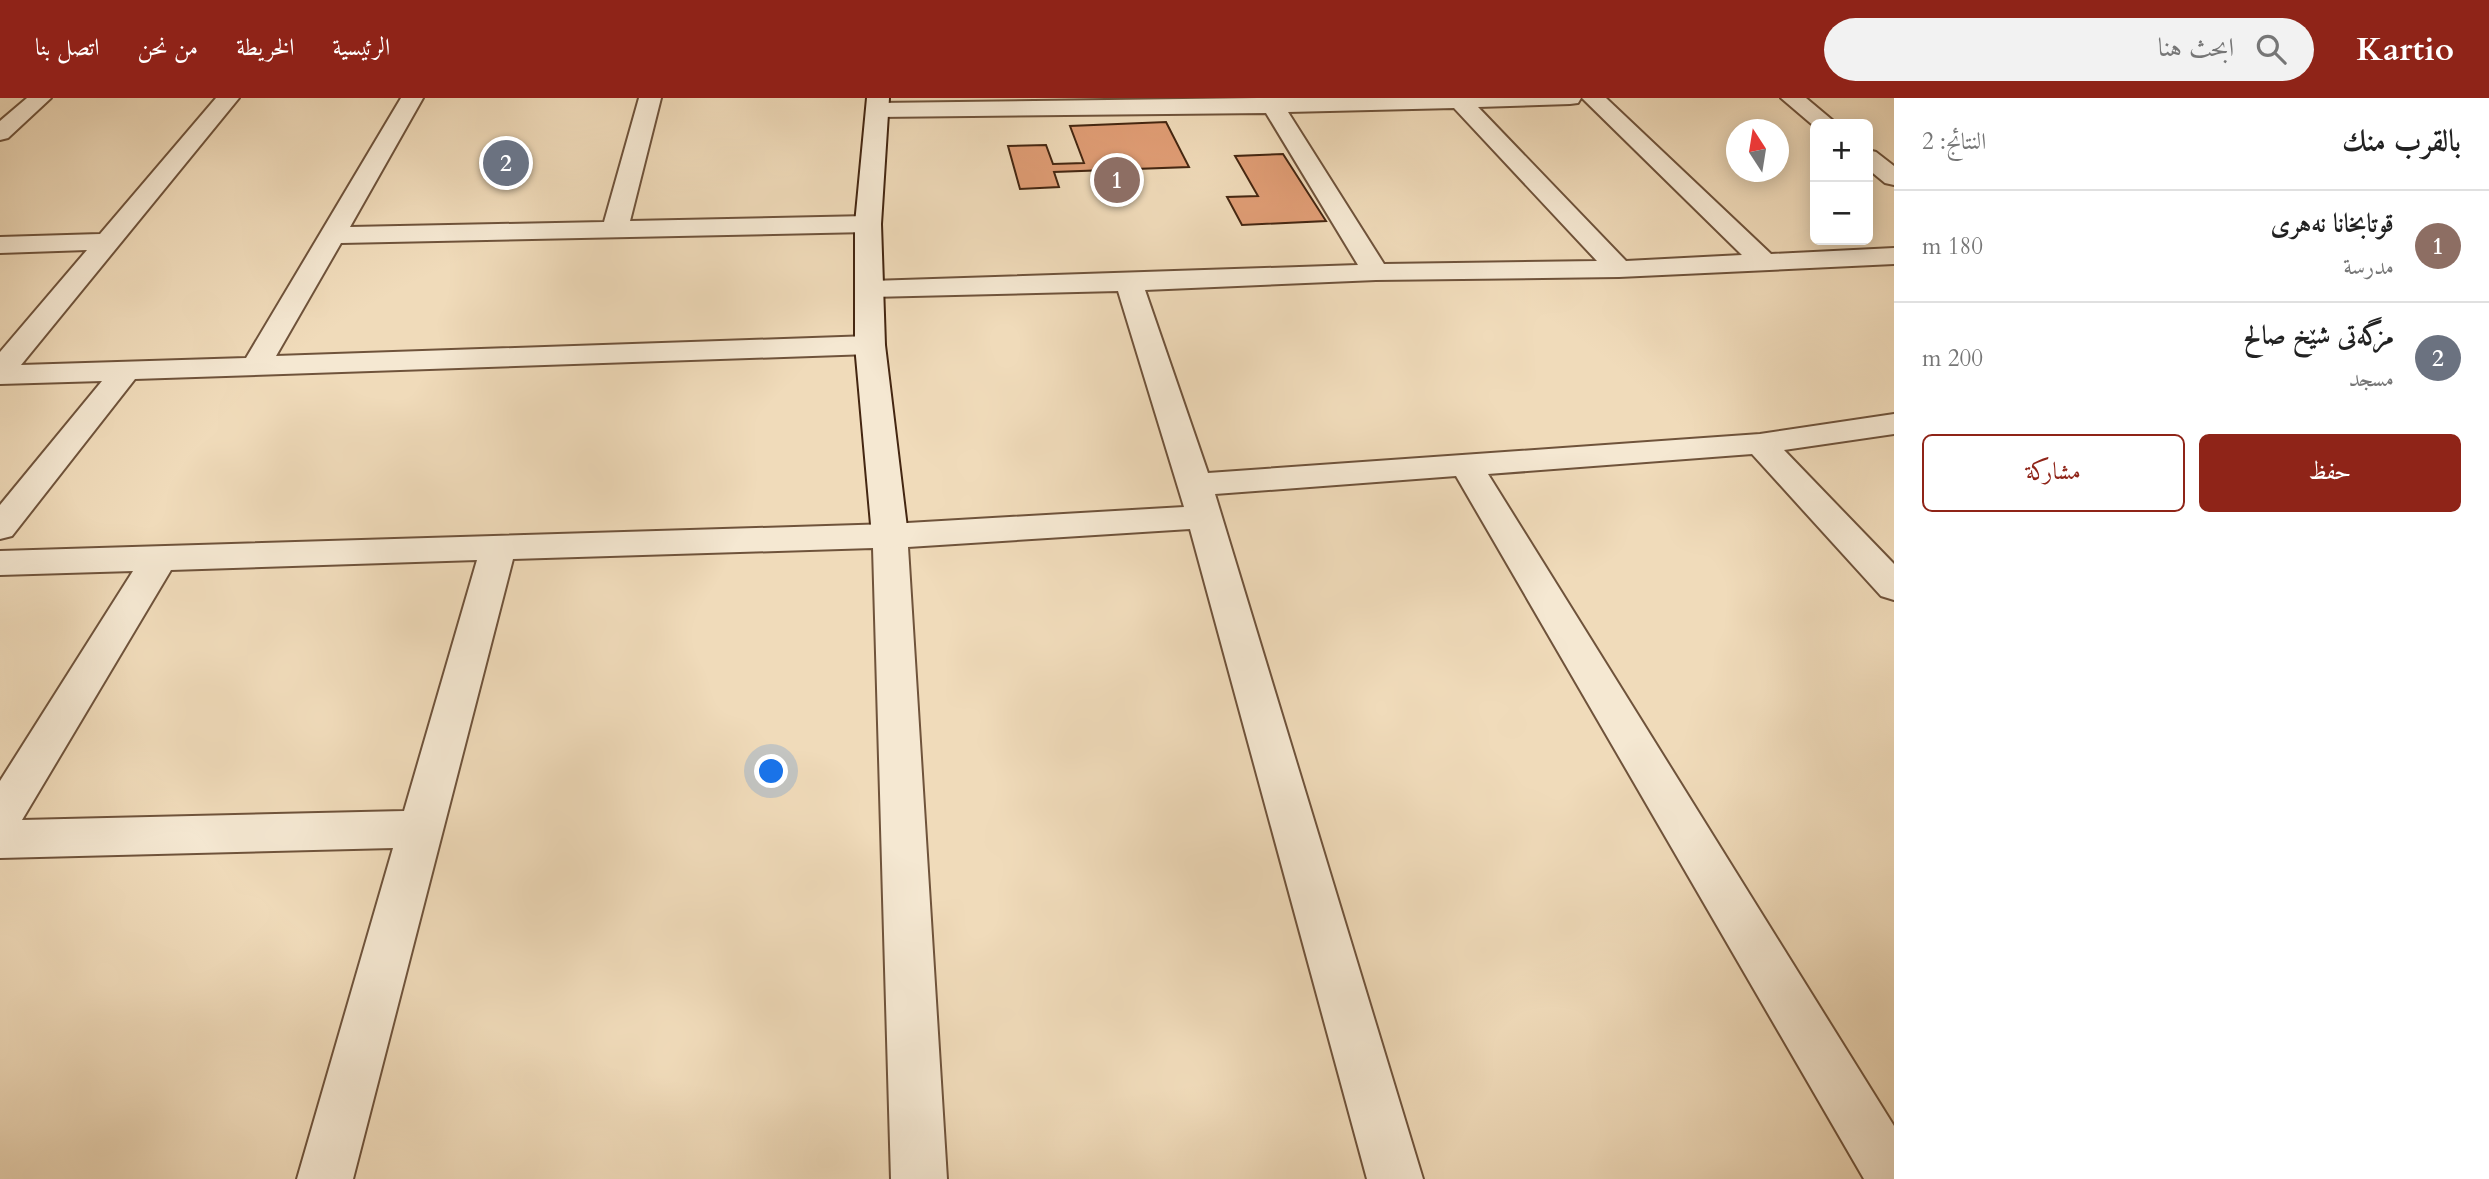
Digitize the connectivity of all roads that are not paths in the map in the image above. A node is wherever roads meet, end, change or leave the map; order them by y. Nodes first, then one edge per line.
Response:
1 (40, 98) edge
2 (228, 98) edge
3 (412, 98) edge
4 (650, 98) edge
5 (1570, 98) edge
6 (1593, 98) edge
7 (1792, 98) edge
8 (13, 99) edge
9 (1459, 100) junction
10 (1075, 102) edge
11 (1270, 102) edge
12 (878, 104) edge
13 (1819, 119) edge
14 (0, 133) edge
15 (1873, 161) edge
16 (1894, 178) edge
17 (868, 224) junction
18 (615, 230) junction
19 (332, 235) junction
20 (107, 242) junction
21 (0, 246) edge
22 (1894, 256) edge
23 (1764, 262) junction
24 (1619, 269) junction
25 (1376, 272) junction
26 (1129, 282) junction
27 (871, 289) junction
28 (870, 345) junction
29 (256, 366) junction
30 (126, 371) junction
31 (0, 373) edge
32 (1894, 424) edge
33 (1760, 444) junction
34 (1466, 465) junction
35 (1199, 501) junction
36 (0, 528) edge
37 (890, 536) junction
38 (498, 549) junction
39 (159, 559) junction
40 (0, 563) edge
41 (1894, 587) edge
42 (0, 818) edge
43 (421, 829) junction
44 (0, 839) edge
45 (1894, 1177) edge
46 (325, 1179) edge
47 (919, 1179) edge
48 (1395, 1179) edge

1 - 8 street
1 - 14 street
2 - 20 street
3 - 19 street
4 - 18 street
5 - 9 street
6 - 23 street
7 - 13 street
9 - 11 street
9 - 24 street
10 - 11 street
10 - 12 street
11 - 25 street
12 - 17 street
15 - 16 street
17 - 18 street
17 - 27 street
18 - 19 street
19 - 29 street
20 - 21 street
20 - 31 street
22 - 23 street
23 - 24 street
24 - 25 street
25 - 26 street
26 - 27 street
26 - 35 street
27 - 28 street
28 - 29 street
28 - 37 street
29 - 30 street
30 - 31 street
30 - 36 street
32 - 33 street
33 - 34 street
33 - 41 street
34 - 35 street
34 - 45 street
35 - 37 street
35 - 48 street
37 - 38 street
37 - 47 street
38 - 39 street
38 - 43 street
39 - 40 street
39 - 42 street
43 - 44 street
43 - 46 street

